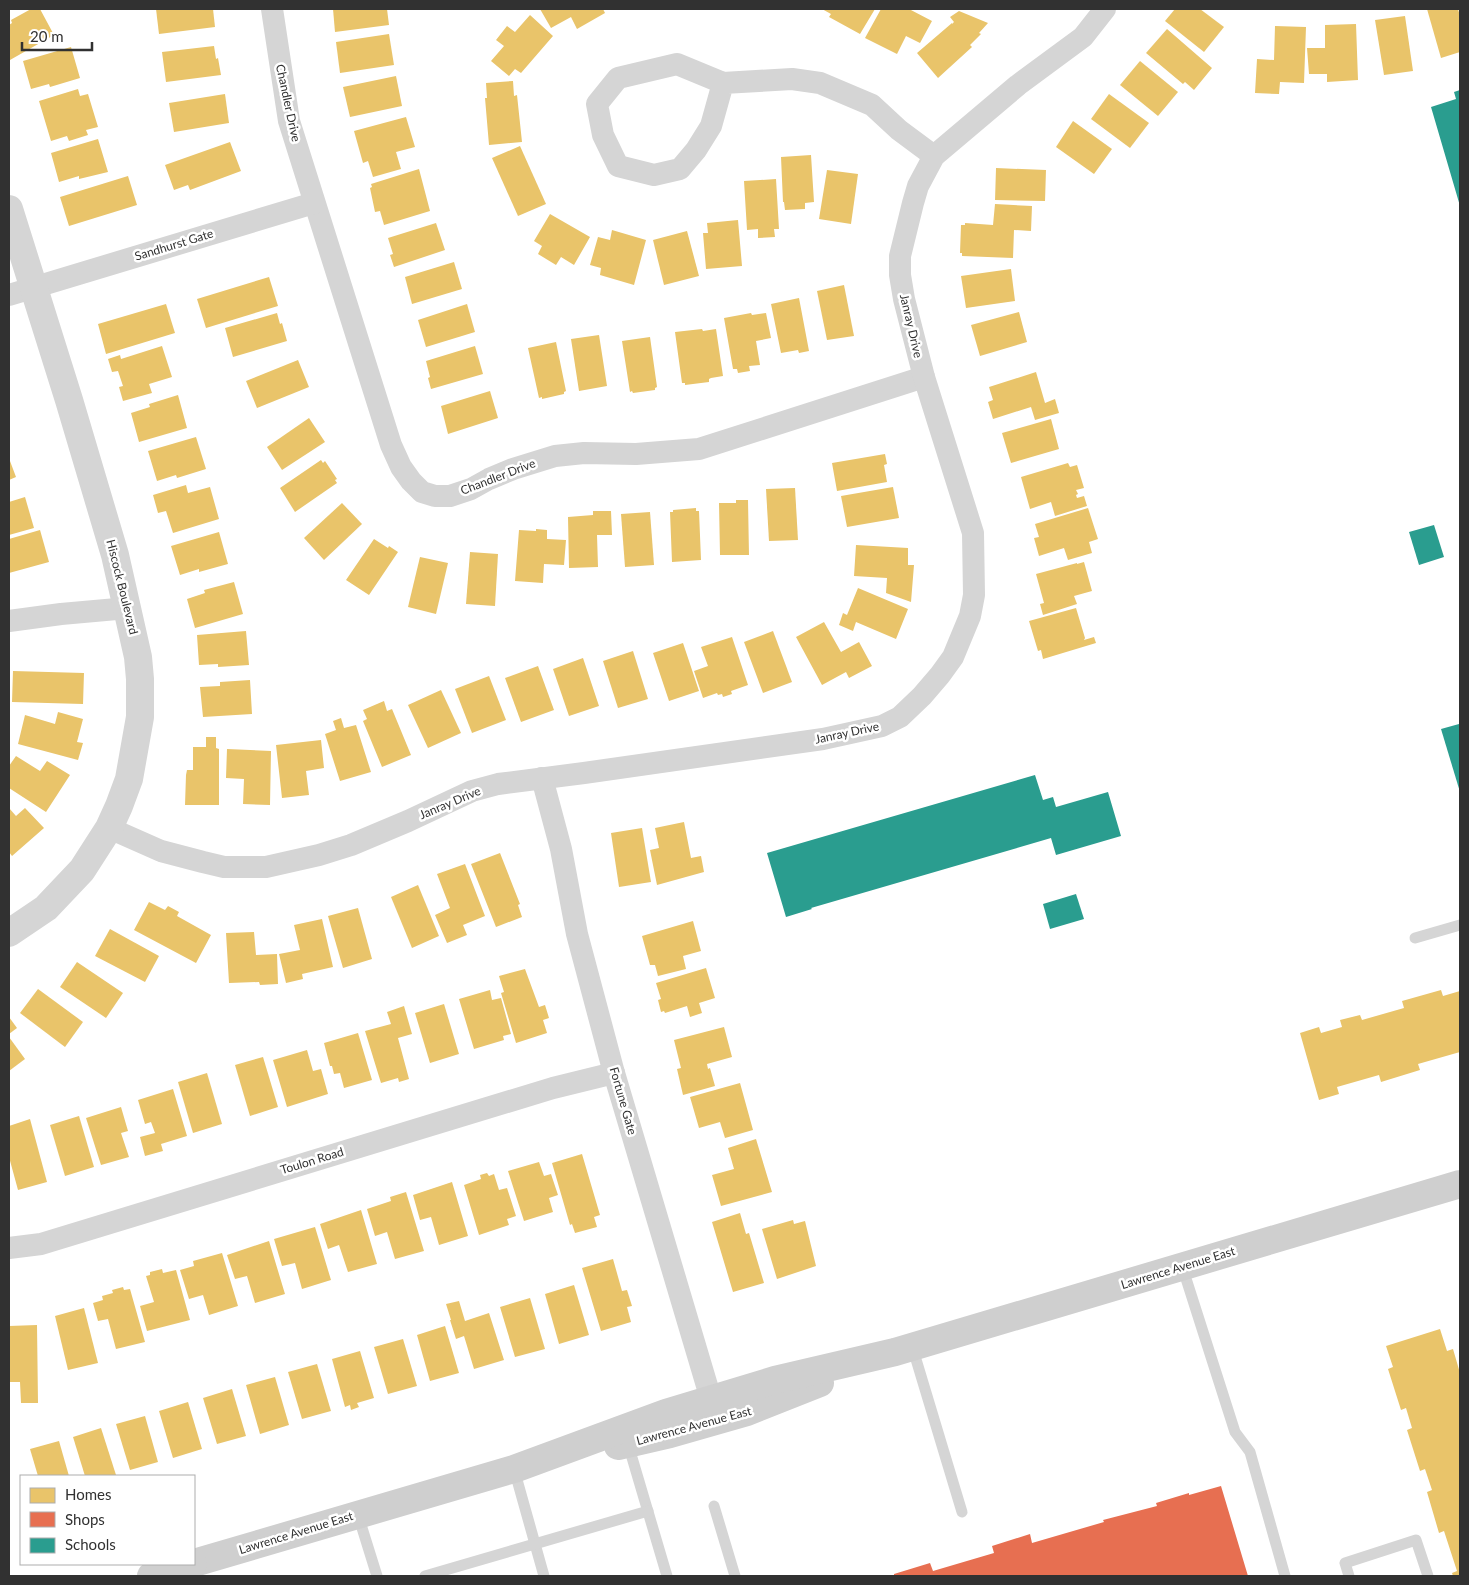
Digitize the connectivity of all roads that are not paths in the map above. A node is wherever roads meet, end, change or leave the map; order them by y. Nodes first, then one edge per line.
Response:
1 (272, 9) edge
2 (1105, 9) edge
3 (723, 83) junction
4 (934, 156) junction
5 (314, 203) junction
6 (9, 209) edge
7 (21, 291) edge
8 (924, 377) junction
9 (128, 608) junction
10 (9, 621) edge
11 (542, 778) junction
12 (109, 828) junction
13 (1460, 925) edge
14 (9, 933) edge
15 (1415, 938) dead end
16 (614, 1073) junction
17 (1460, 1184) edge
18 (9, 1248) edge
19 (1182, 1266) junction
20 (904, 1349) junction
21 (714, 1410) junction
22 (628, 1444) junction
23 (514, 1468) junction
24 (714, 1506) dead end
25 (648, 1511) junction
26 (962, 1512) dead end
27 (358, 1515) junction
28 (534, 1544) junction
29 (195, 1563) edge
30 (190, 1565) edge
31 (151, 1576) edge
32 (378, 1576) edge
33 (425, 1576) edge
34 (544, 1576) edge
35 (667, 1576) edge
36 (736, 1576) edge
37 (1285, 1576) edge
38 (1349, 1576) edge
39 (1428, 1576) edge

1 - 5 street, Chandler Drive
2 - 4 street, Janray Drive
3 - 3 street
3 - 4 street
4 - 8 street, Janray Drive
5 - 7 street, Sandhurst Gate
5 - 8 street, Chandler Drive
6 - 7 street, Hiscock Boulevard
7 - 9 street, Hiscock Boulevard
8 - 11 street, Janray Drive
9 - 10 street
9 - 12 street, Hiscock Boulevard
11 - 12 street, Janray Drive
11 - 16 street, Fortune Gate
12 - 14 street, Hiscock Boulevard
13 - 15 lane
16 - 18 street, Toulon Road
16 - 21 street, Fortune Gate
17 - 19 main road, Lawrence Avenue East
19 - 20 main road, Lawrence Avenue East
19 - 37 lane
20 - 21 main road, Lawrence Avenue East
20 - 26 lane
21 - 22 main road, Lawrence Avenue East
21 - 23 main road, Lawrence Avenue East
22 - 23 main road, Lawrence Avenue East
22 - 25 lane
23 - 27 main road, Lawrence Avenue East
23 - 28 lane
24 - 36 lane
25 - 28 lane
25 - 35 lane
27 - 29 main road, Lawrence Avenue East
27 - 32 lane
28 - 33 lane
28 - 34 lane
30 - 31 main road, Lawrence Avenue East
38 - 39 lane

